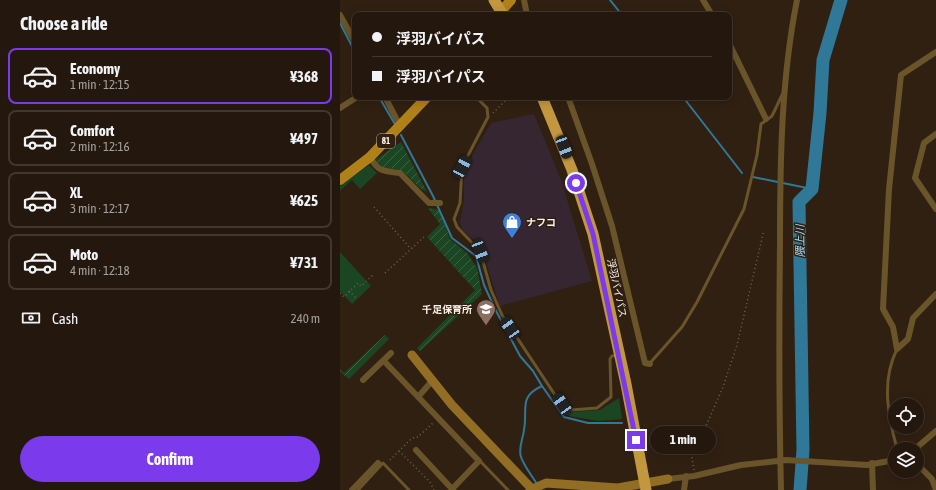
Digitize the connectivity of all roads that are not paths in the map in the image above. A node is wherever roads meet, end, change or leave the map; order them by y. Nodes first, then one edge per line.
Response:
1 (494, 0) edge
2 (511, 0) edge
3 (524, 0) edge
4 (703, 0) edge
5 (797, 0) edge
6 (500, 12) edge
7 (502, 12) edge
8 (526, 12) edge
9 (710, 12) edge
10 (340, 16) edge
11 (352, 37) edge
12 (732, 49) edge
13 (936, 52) edge
14 (784, 92) junction
15 (352, 100) edge
16 (387, 100) edge
17 (424, 100) edge
18 (479, 100) edge
19 (543, 100) edge
20 (569, 100) edge
21 (340, 108) edge
22 (766, 119) junction
23 (400, 126) junction
24 (936, 134) edge
25 (370, 157) junction
26 (340, 180) edge
27 (440, 203) dead end
28 (936, 209) edge
29 (936, 294) edge
30 (897, 349) junction
31 (391, 353) dead end
32 (412, 355) dead end
33 (618, 355) junction
34 (384, 361) junction
35 (650, 364) joint
36 (363, 380) dead end
37 (432, 381) junction
38 (418, 397) junction
39 (936, 431) edge
40 (895, 442) edge
41 (924, 442) edge
42 (416, 450) dead end
43 (479, 461) junction
44 (783, 461) junction
45 (888, 461) edge
46 (378, 463) dead end
47 (870, 464) junction
48 (924, 471) edge
49 (686, 476) junction
50 (668, 479) joint
51 (645, 486) edge
52 (452, 489) edge
53 (531, 489) edge
54 (352, 490) edge
55 (358, 490) edge
56 (409, 490) edge
57 (508, 490) edge
58 (684, 490) edge
59 (781, 490) edge
60 (873, 490) edge
61 (936, 490) edge

1 - 6 highway
2 - 7 main road
3 - 8 street
4 - 9 street
5 - 14 street
10 - 11 street
12 - 22 street
13 - 30 street
14 - 22 lane
14 - 44 street
15 - 21 street
16 - 23 street
17 - 23 main road, 81
18 - 33 lane
19 - 33 highway, 浮羽バイパス
20 - 35 street
22 - 35 lane
23 - 25 main road, 81
24 - 28 street
25 - 26 main road, 81
25 - 27 street
29 - 30 street
30 - 40 lane
31 - 34 street
32 - 37 street
33 - 51 highway, 浮羽バイパス
34 - 36 street
34 - 38 street
37 - 38 street
37 - 53 street
38 - 43 street
39 - 41 street
42 - 52 street
43 - 52 street
43 - 57 lane
44 - 47 street
44 - 49 street
44 - 59 street
45 - 47 street
46 - 54 street
47 - 60 street
48 - 61 street
49 - 50 street
49 - 58 street
50 - 51 street
51 - 53 street
55 - 56 lane

